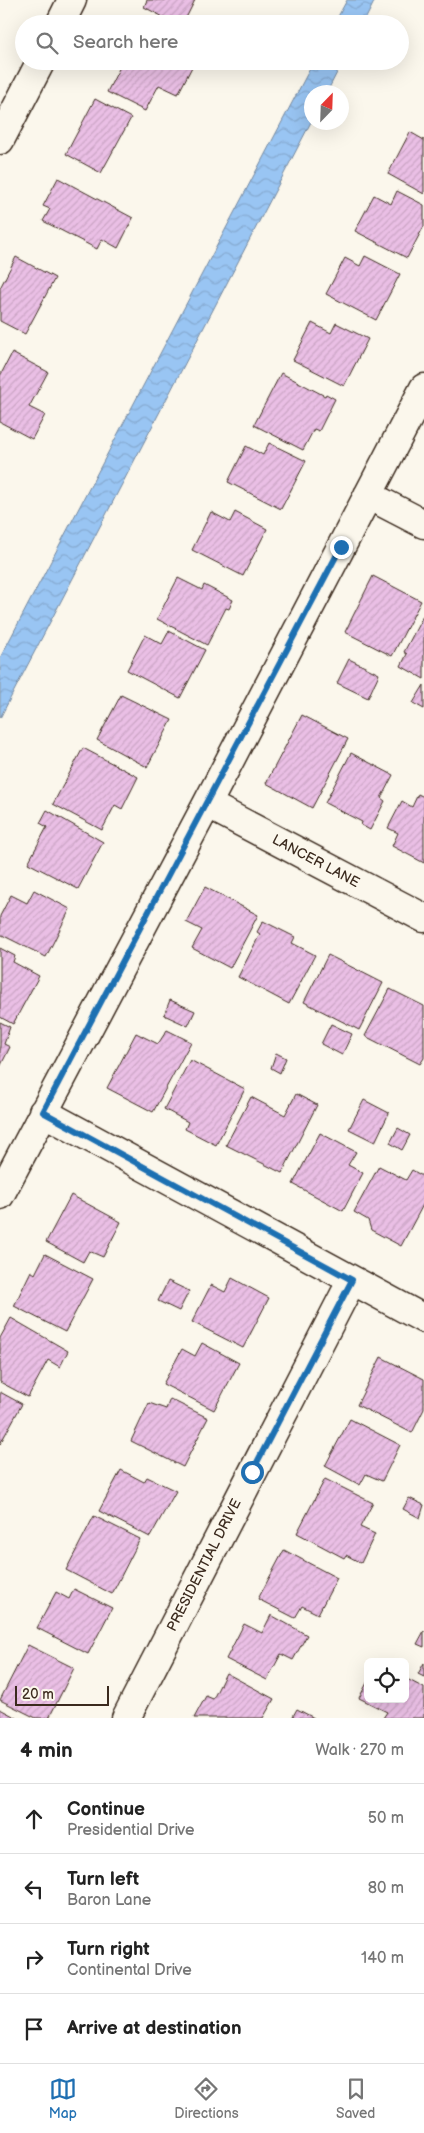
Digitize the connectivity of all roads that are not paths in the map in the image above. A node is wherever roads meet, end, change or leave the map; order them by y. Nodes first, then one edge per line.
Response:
1 (72, 0) edge
2 (64, 15) edge
3 (36, 70) edge
4 (0, 140) edge
5 (424, 388) edge
6 (368, 495) junction
7 (424, 524) edge
8 (207, 804) junction
9 (424, 918) edge
10 (43, 1112) junction
11 (0, 1195) edge
12 (352, 1280) junction
13 (424, 1319) edge
14 (126, 1718) edge

1 - 2 street
3 - 4 street
5 - 6 street
6 - 7 street
6 - 8 street
8 - 9 street, LANCER LANE
8 - 10 street
10 - 11 street
10 - 12 street
12 - 13 street
12 - 14 street, PRESIDENTIAL DRIVE

